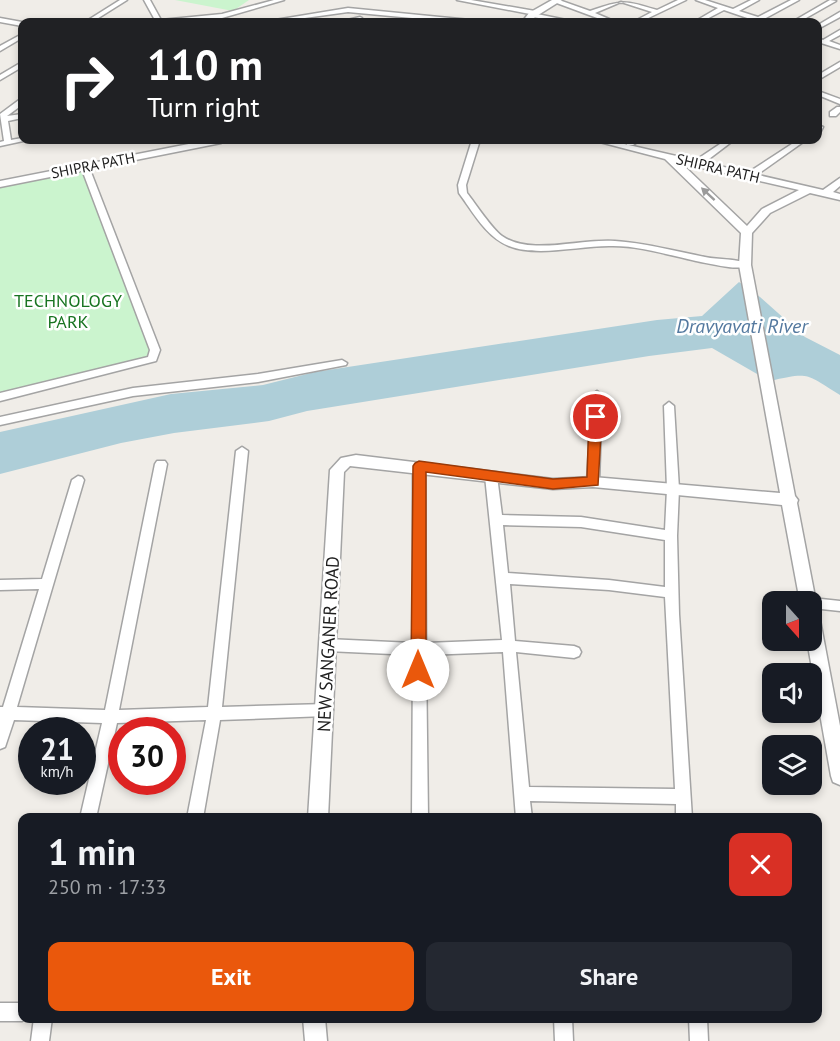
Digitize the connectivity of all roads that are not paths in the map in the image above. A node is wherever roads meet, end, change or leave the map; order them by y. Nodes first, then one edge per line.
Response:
1 (124, 0) edge
2 (147, 0) edge
3 (281, 0) edge
4 (346, 0) edge
5 (460, 0) edge
6 (504, 0) edge
7 (541, 0) edge
8 (557, 0) edge
9 (621, 0) edge
10 (682, 0) edge
11 (699, 0) edge
12 (756, 0) edge
13 (796, 0) edge
14 (713, 2) edge
15 (835, 2) edge
16 (498, 6) junction
17 (723, 8) junction
18 (348, 10) junction
19 (367, 11) junction
20 (734, 11) junction
21 (388, 12) junction
22 (657, 12) junction
23 (530, 13) junction
24 (590, 14) junction
25 (840, 14) edge
26 (95, 18) edge
27 (156, 18) edge
28 (201, 18) edge
29 (295, 18) edge
30 (361, 18) edge
31 (384, 18) edge
32 (414, 18) edge
33 (522, 18) edge
34 (528, 18) edge
35 (554, 18) edge
36 (602, 18) edge
37 (644, 18) edge
38 (704, 18) edge
39 (752, 18) edge
40 (769, 18) edge
41 (803, 18) edge
42 (0, 20) edge
43 (18, 23) edge
44 (822, 25) edge
45 (840, 33) edge
46 (18, 38) edge
47 (822, 41) edge
48 (822, 41) edge
49 (840, 47) edge
50 (0, 49) edge
51 (840, 64) edge
52 (18, 66) edge
53 (822, 75) edge
54 (1, 77) edge
55 (822, 95) edge
56 (840, 102) edge
57 (18, 105) edge
58 (18, 117) edge
59 (1, 119) edge
60 (4, 143) edge
61 (172, 144) edge
62 (201, 144) edge
63 (475, 144) edge
64 (615, 144) edge
65 (644, 144) edge
66 (724, 144) edge
67 (796, 144) edge
68 (668, 156) junction
69 (702, 160) junction
70 (85, 167) junction
71 (755, 172) junction
72 (0, 178) edge
73 (840, 181) edge
74 (0, 184) edge
75 (810, 189) junction
76 (833, 191) edge
77 (840, 198) edge
78 (747, 232) junction
79 (745, 269) junction
80 (342, 363) dead end
81 (597, 396) dead end
82 (0, 397) edge
83 (669, 406) dead end
84 (0, 421) edge
85 (242, 451) dead end
86 (161, 464) dead end
87 (419, 466) junction
88 (491, 476) junction
89 (78, 480) dead end
90 (593, 482) junction
91 (674, 489) junction
92 (790, 500) junction
93 (496, 520) junction
94 (671, 536) junction
95 (503, 578) junction
96 (47, 584) junction
97 (0, 585) edge
98 (808, 591) edge
99 (672, 593) junction
100 (822, 604) edge
101 (840, 606) edge
102 (327, 645) junction
103 (510, 646) junction
104 (418, 649) junction
105 (818, 651) edge
106 (574, 652) dead end
107 (326, 710) junction
108 (5, 713) edge
109 (214, 714) junction
110 (111, 717) junction
111 (108, 730) edge
112 (0, 742) edge
113 (840, 776) edge
114 (522, 794) junction
115 (683, 798) junction
116 (89, 813) edge
117 (196, 813) edge
118 (318, 813) edge
119 (420, 813) edge
120 (524, 813) edge
121 (684, 813) edge
122 (0, 1012) edge
123 (18, 1012) edge
124 (42, 1023) edge
125 (314, 1023) edge
126 (563, 1023) edge
127 (698, 1023) edge
128 (40, 1041) edge
129 (316, 1041) edge
130 (564, 1041) edge
131 (699, 1041) edge

1 - 26 street
2 - 27 street
3 - 28 street
4 - 18 street
5 - 16 street
6 - 16 street
7 - 23 street
8 - 23 street
8 - 24 street
9 - 22 street
9 - 24 street
10 - 22 street
11 - 14 street
12 - 20 street
13 - 40 street
14 - 17 street
15 - 41 street
16 - 23 street
17 - 20 street
17 - 38 street
18 - 19 street
18 - 29 street
19 - 21 street
19 - 30 street
20 - 39 street
21 - 31 street
21 - 32 street
22 - 37 street
23 - 33 street
23 - 34 street
23 - 35 street
24 - 36 street
25 - 44 street
42 - 43 street
45 - 47 street
46 - 50 street
48 - 49 street
51 - 53 street
52 - 54 street
55 - 56 street
57 - 59 street
58 - 59 street
59 - 60 street
61 - 72 street, SHIPRA PATH
62 - 70 street, SHIPRA PATH
63 - 79 street
64 - 68 street, SHIPRA PATH
65 - 69 street, SHIPRA PATH
66 - 69 street
67 - 71 street
68 - 75 street, SHIPRA PATH
78 -> 68 street
69 - 71 street, SHIPRA PATH
70 - 74 street, SHIPRA PATH
70 - 82 street
71 - 76 street, SHIPRA PATH
73 - 76 street
75 - 76 street, SHIPRA PATH
75 - 78 street
76 - 77 street, SHIPRA PATH
78 - 79 street
79 - 92 street
80 - 84 street
81 - 90 street
83 - 91 street
85 - 109 street
86 - 110 street
87 - 88 street
87 - 102 street, NEW SANGANER ROAD
87 - 104 street
88 - 90 street
88 - 93 street
89 - 96 street
90 - 91 street
91 - 92 street
91 - 94 street
92 - 98 street
93 - 94 street
93 - 95 street
94 - 99 street
95 - 99 street
95 - 103 street
96 - 97 street
96 - 108 street
99 - 115 street
100 - 101 street
102 - 104 street
102 - 107 street, NEW SANGANER ROAD
103 - 104 street
103 - 106 street
103 - 114 street
104 - 119 street
105 - 113 street
107 - 109 street
107 - 118 street, NEW SANGANER ROAD
108 - 110 street
108 - 112 street
109 - 110 street
109 - 117 street
111 - 116 street
114 - 115 street
114 - 120 street
115 - 121 street
122 - 123 street
124 - 128 street
125 - 129 street
126 - 130 street
127 - 131 street

